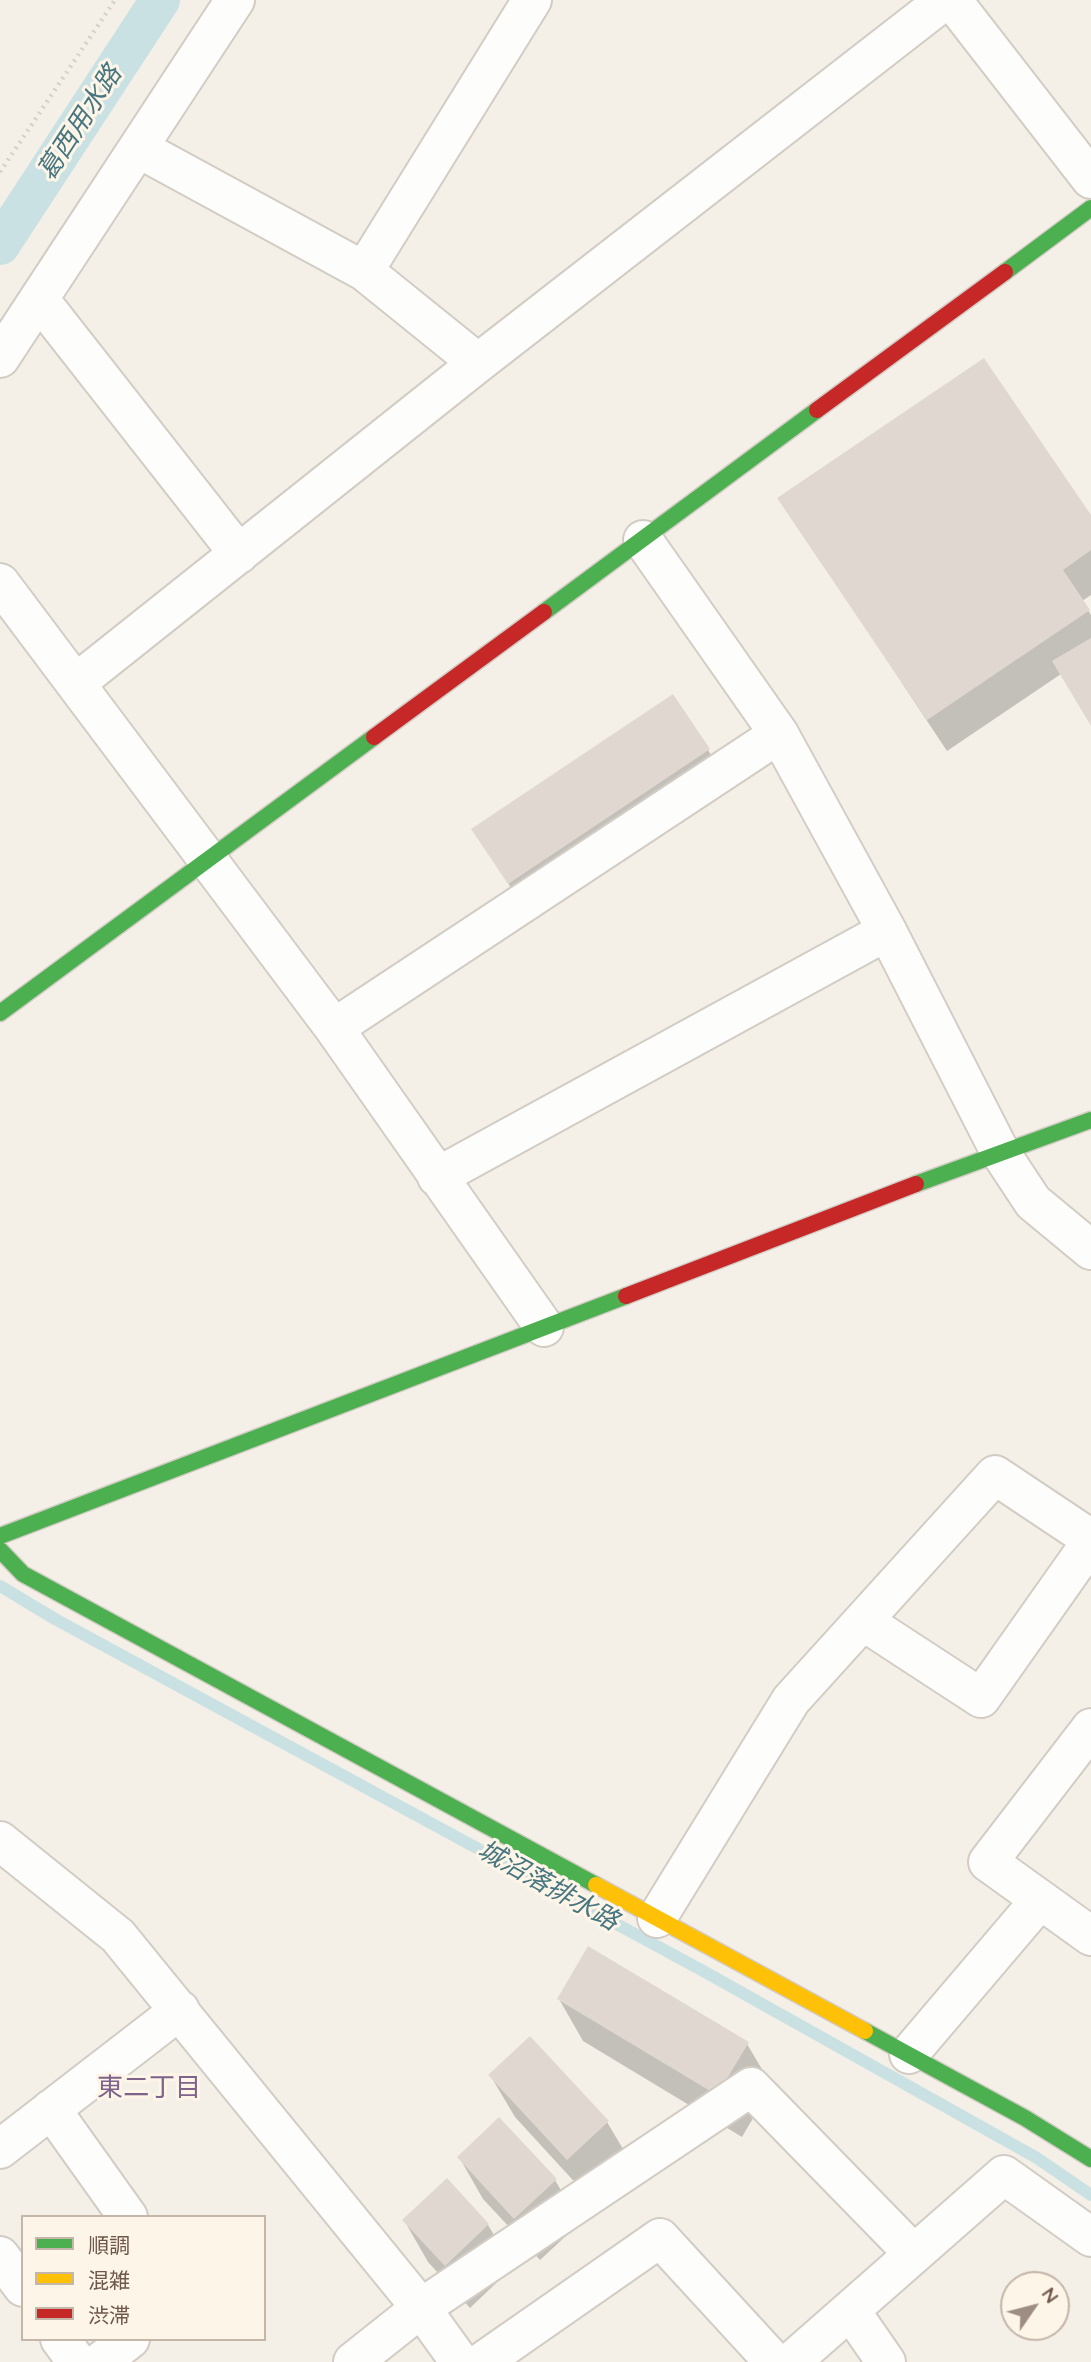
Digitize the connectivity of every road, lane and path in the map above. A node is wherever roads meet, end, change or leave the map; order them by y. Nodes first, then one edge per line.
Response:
1 (115, 0) edge
2 (235, 0) edge
3 (532, 0) edge
4 (945, 0) edge
5 (951, 0) edge
6 (138, 148) junction
7 (0, 172) edge
8 (1091, 179) edge
9 (1091, 208) edge
10 (364, 271) junction
11 (39, 299) junction
12 (0, 358) edge
13 (478, 363) junction
14 (643, 540) junction
15 (239, 554) junction
16 (0, 583) edge
17 (76, 683) junction
18 (779, 734) junction
19 (209, 860) junction
20 (887, 931) junction
21 (0, 1013) edge
22 (334, 1028) junction
23 (1091, 1121) edge
24 (1000, 1152) junction
25 (437, 1177) junction
26 (1091, 1250) edge
27 (544, 1326) junction
28 (0, 1536) edge
29 (1091, 1541) edge
30 (0, 1550) edge
31 (863, 1621) junction
32 (1091, 1728) edge
33 (0, 1841) edge
34 (1041, 1900) junction
35 (657, 1918) junction
36 (1091, 1936) edge
37 (180, 2011) junction
38 (909, 2054) junction
39 (51, 2109) junction
40 (0, 2149) edge
41 (1091, 2159) edge
42 (127, 2215) edge
43 (1091, 2238) edge
44 (914, 2254) junction
45 (0, 2256) edge
46 (21, 2284) edge
47 (421, 2308) junction
48 (850, 2310) junction
49 (61, 2341) edge
50 (127, 2341) edge
51 (77, 2362) edge
52 (100, 2362) edge
53 (353, 2362) edge
54 (460, 2362) edge
55 (482, 2362) edge
56 (774, 2362) edge
57 (791, 2362) edge
58 (886, 2362) edge

1 - 7 path
2 - 6 street
3 - 10 street
4 - 13 street
5 - 8 street
6 - 10 street
6 - 11 street
9 - 14 street
10 - 13 street
11 - 12 street
11 - 15 street
13 - 15 street
14 - 18 street
14 - 19 street
15 - 17 street
16 - 17 street
17 - 19 street
18 - 20 street
18 - 22 street
19 - 21 street
19 - 22 street
20 - 24 street
20 - 25 street
22 - 25 street
23 - 24 street
24 - 26 street
24 - 27 street
25 - 27 street
27 - 28 street
29 - 31 street
29 - 31 street
30 - 35 street
31 - 35 street
32 - 34 street
33 - 37 street
34 - 36 street
34 - 38 street
35 - 38 street
37 - 39 street
37 - 47 street
38 - 41 street
39 - 40 street
39 - 42 street
43 - 44 street
44 - 47 street
44 - 48 street
45 - 46 street
47 - 53 street
47 - 54 street
48 - 57 street
48 - 58 street
49 - 51 street
50 - 52 street
55 - 56 street

